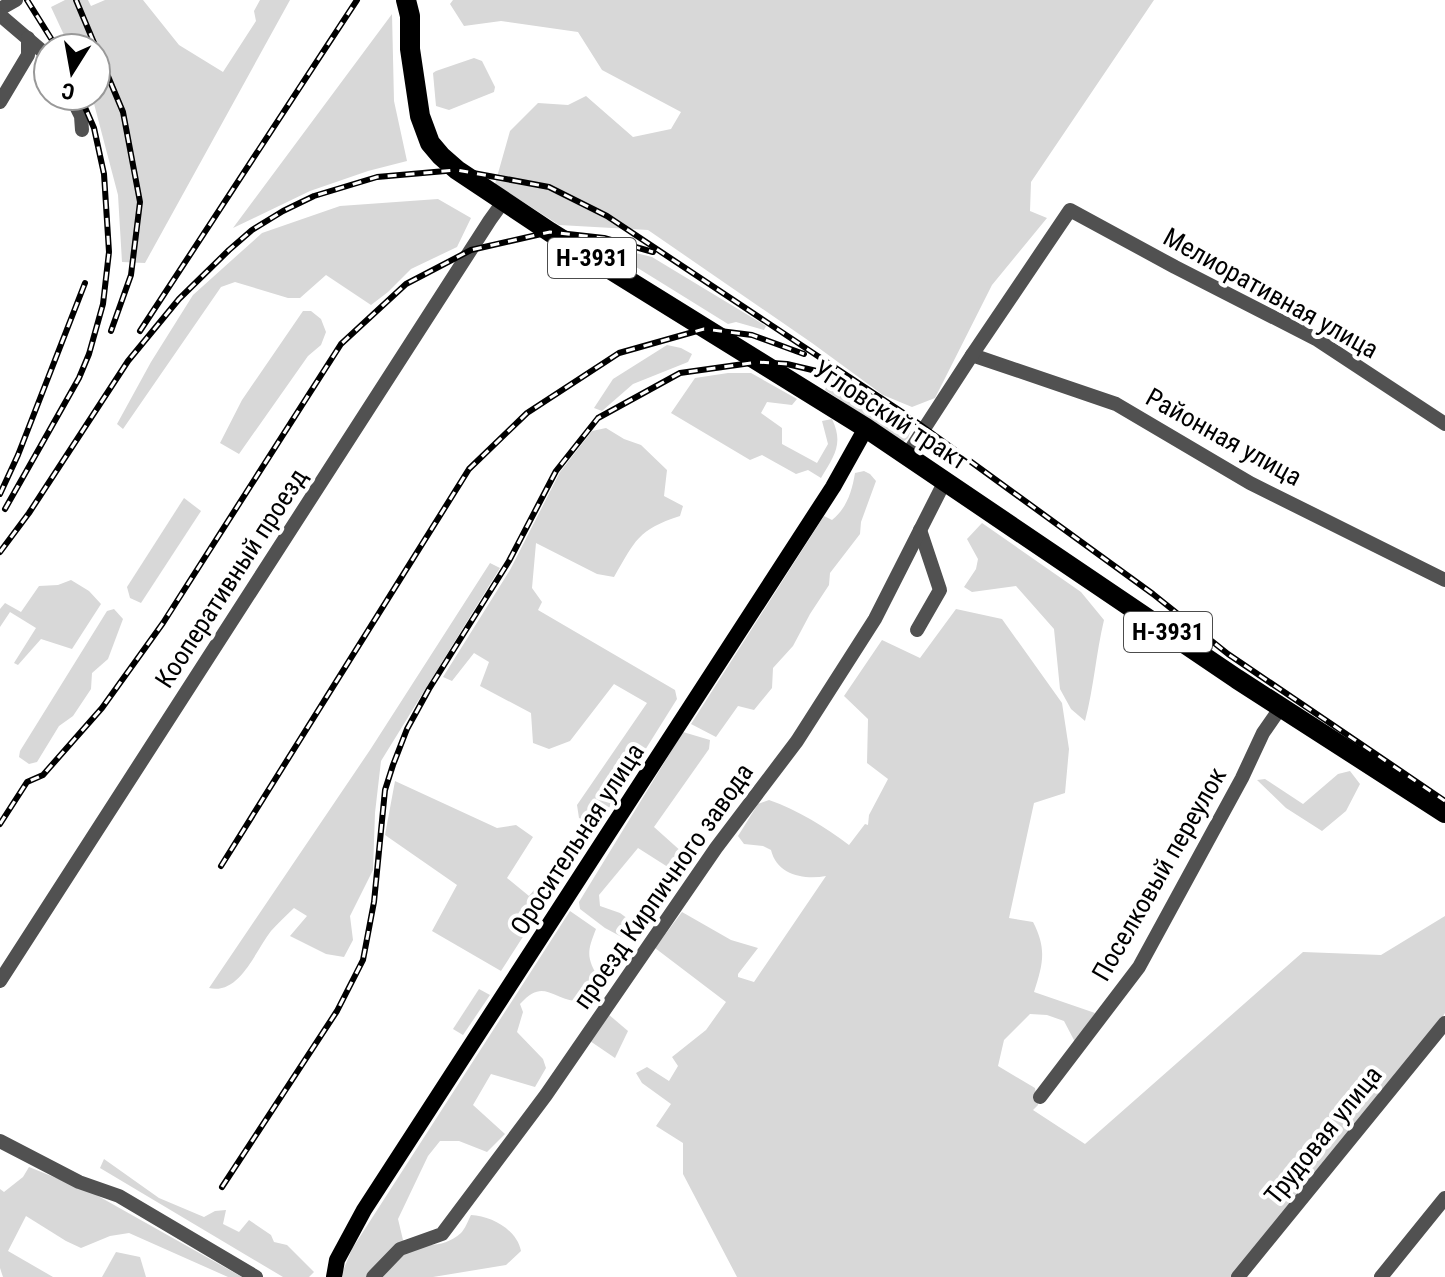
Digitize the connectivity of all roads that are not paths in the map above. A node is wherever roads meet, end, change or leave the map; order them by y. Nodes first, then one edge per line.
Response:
1 (16, 0) edge
2 (406, 0) edge
3 (0, 12) edge
4 (28, 38) junction
5 (32, 42) edge
6 (0, 102) edge
7 (79, 112) edge
8 (82, 130) dead end
9 (503, 202) junction
10 (972, 355) junction
11 (1445, 424) edge
12 (866, 428) junction
13 (895, 447) junction
14 (945, 481) junction
15 (920, 530) junction
16 (1445, 580) edge
17 (917, 630) dead end
18 (1281, 707) junction
19 (1445, 813) edge
20 (0, 981) edge
21 (1445, 1023) edge
22 (1040, 1097) dead end
23 (0, 1141) edge
24 (1445, 1198) edge
25 (256, 1277) edge
26 (334, 1277) edge
27 (373, 1277) edge
28 (1238, 1277) edge
29 (1381, 1277) edge

1 - 3 street
2 - 9 highway, Угловский тракт / Н-3931
3 - 4 street
4 - 5 street
4 - 6 street
7 - 8 street
9 - 12 highway, Угловский тракт / Н-3931
9 - 20 street, Кооперативный проезд
10 - 11 street, Мелиоративная улица
10 - 13 street
10 - 16 street, Районная улица
12 - 13 highway, Угловский тракт / Н-3931
12 - 26 main road, Оросительная улица
13 - 14 highway, Угловский тракт / Н-3931
14 - 15 street, проезд Кирпичного завода
14 - 18 highway, Угловский тракт / Н-3931
15 - 17 street
15 - 27 street, проезд Кирпичного завода
18 - 19 highway, Угловский тракт / Н-3931
18 - 22 street, Поселковый переулок
21 - 28 street, Трудовая улица
23 - 25 street
24 - 29 street

